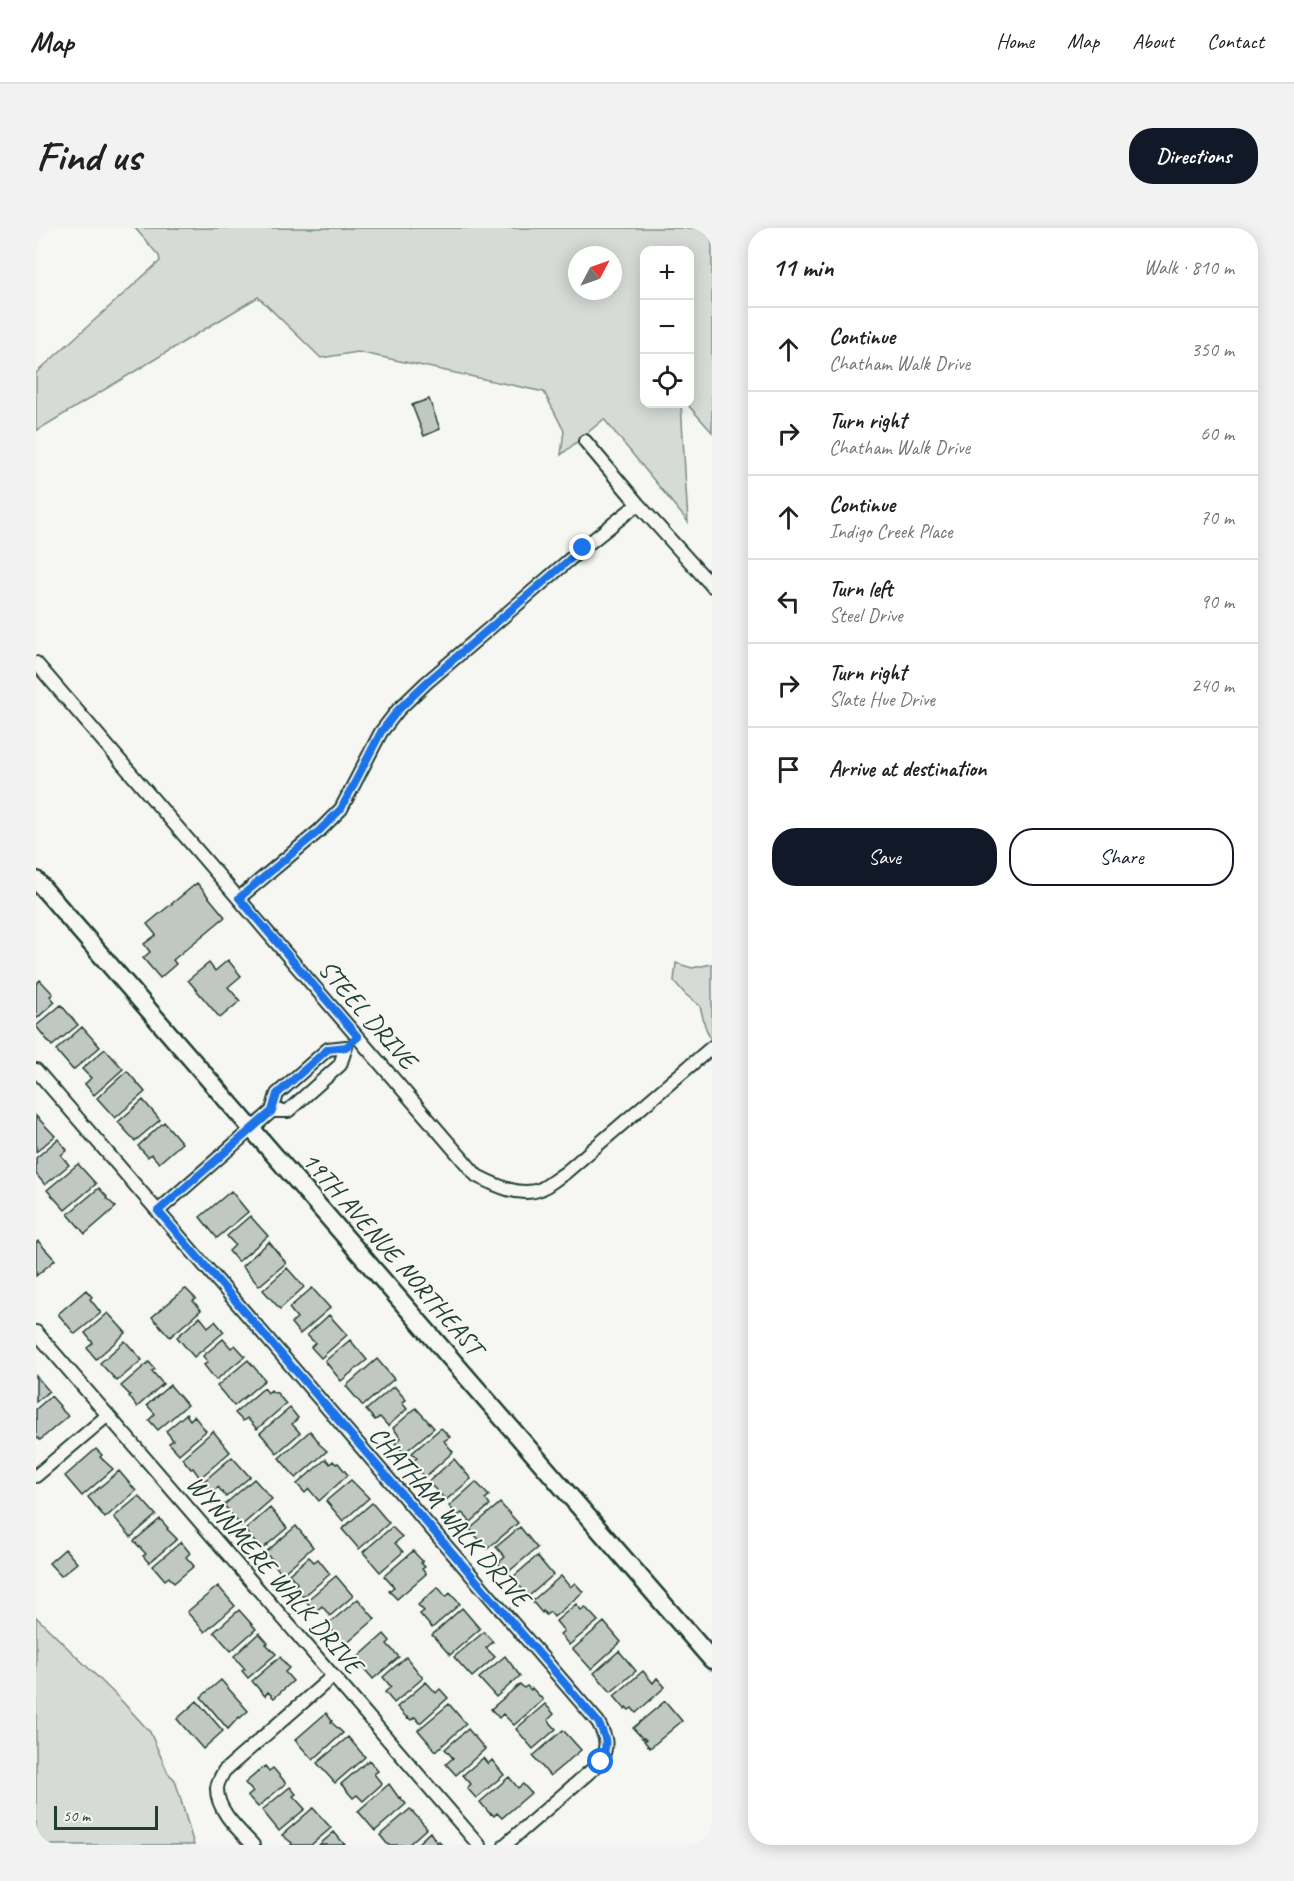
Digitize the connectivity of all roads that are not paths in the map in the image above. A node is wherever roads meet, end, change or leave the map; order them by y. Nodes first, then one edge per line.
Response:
1 (585, 441) dead end
2 (638, 504) junction
3 (712, 586) edge
4 (36, 663) edge
5 (36, 880) edge
6 (239, 898) junction
7 (358, 1037) junction
8 (346, 1047) junction
9 (712, 1047) edge
10 (36, 1070) edge
11 (272, 1111) junction
12 (252, 1129) junction
13 (158, 1211) junction
14 (36, 1332) edge
15 (108, 1415) junction
16 (36, 1476) edge
17 (712, 1660) edge
18 (333, 1676) junction
19 (253, 1845) edge
20 (479, 1845) edge
21 (505, 1845) edge

1 - 2 street
2 - 3 street
2 - 6 street
4 - 6 street, STEEL DRIVE
5 - 12 street, 19TH AVENUE NORTHEAST
6 - 7 street, STEEL DRIVE
7 - 8 street
7 - 9 street, STEEL DRIVE
8 - 11 street
8 - 11 street
10 - 13 street, CHATHAM WALK DRIVE
11 - 12 street
12 - 13 street
12 - 17 street, 19TH AVENUE NORTHEAST
13 - 21 street, CHATHAM WALK DRIVE
14 - 15 street, WYNNMERE WALK DRIVE
15 - 16 street
15 - 18 street, WYNNMERE WALK DRIVE
18 - 19 street
18 - 20 street, WYNNMERE WALK DRIVE

